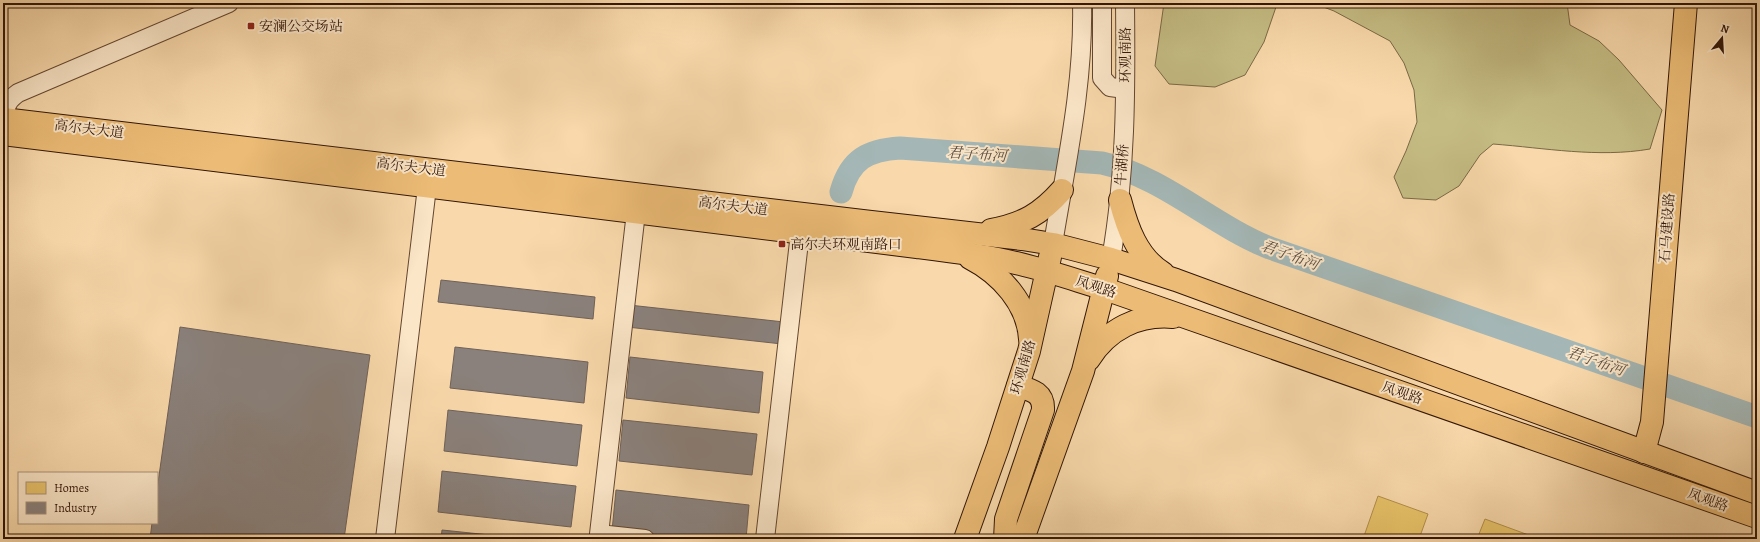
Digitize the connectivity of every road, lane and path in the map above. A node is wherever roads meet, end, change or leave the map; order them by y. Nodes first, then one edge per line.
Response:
1 (229, 3) edge
2 (1082, 3) edge
3 (1102, 3) edge
4 (1125, 3) edge
5 (1686, 3) edge
6 (1126, 89) junction
7 (3, 119) edge
8 (1125, 130) joint
9 (3, 134) edge
10 (427, 187) junction
11 (1062, 190) junction
12 (1120, 200) junction
13 (636, 212) junction
14 (812, 228) junction
15 (958, 242) junction
16 (1053, 244) junction
17 (1111, 259) junction
18 (1047, 271) junction
19 (1176, 280) junction
20 (1105, 289) junction
21 (1196, 321) junction
22 (1030, 347) junction
23 (1083, 370) junction
24 (1018, 386) junction
25 (1644, 452) junction
26 (1757, 493) edge
27 (1757, 517) edge
28 (385, 539) edge
29 (645, 539) edge
30 (765, 539) edge
31 (965, 539) edge
32 (1005, 539) edge
33 (1023, 539) edge

1 - 7 street
2 - 11 street
3 - 6 street
4 - 6 street, 环观南路
5 - 25 main road, 石马建设路
6 - 8 street, 环观南路
7 - 14 main road, 高尔夫大道
8 - 12 street, 牛湖桥
9 - 10 main road, 高尔夫大道
10 - 13 main road, 高尔夫大道
10 - 28 street
11 - 15 main road
11 - 16 street, 环观南路
12 - 17 street
12 - 19 main road
13 - 14 main road, 高尔夫大道
13 - 29 street
14 - 15 main road
14 - 30 street
15 - 16 main road
15 - 18 main road
15 - 22 main road
16 - 17 main road, 凤观路
16 - 18 main road, 环观南路
17 - 19 main road, 凤观路
17 - 20 main road
18 - 20 main road, 凤观路
18 - 22 main road, 环观南路
19 - 25 main road, 凤观路
20 - 21 main road, 凤观路
20 - 23 main road
21 - 23 main road
21 - 27 main road, 凤观路
22 - 24 main road, 环观南路
23 - 33 main road
24 - 31 main road, 环观南路
24 - 32 main road
25 - 26 main road, 凤观路

